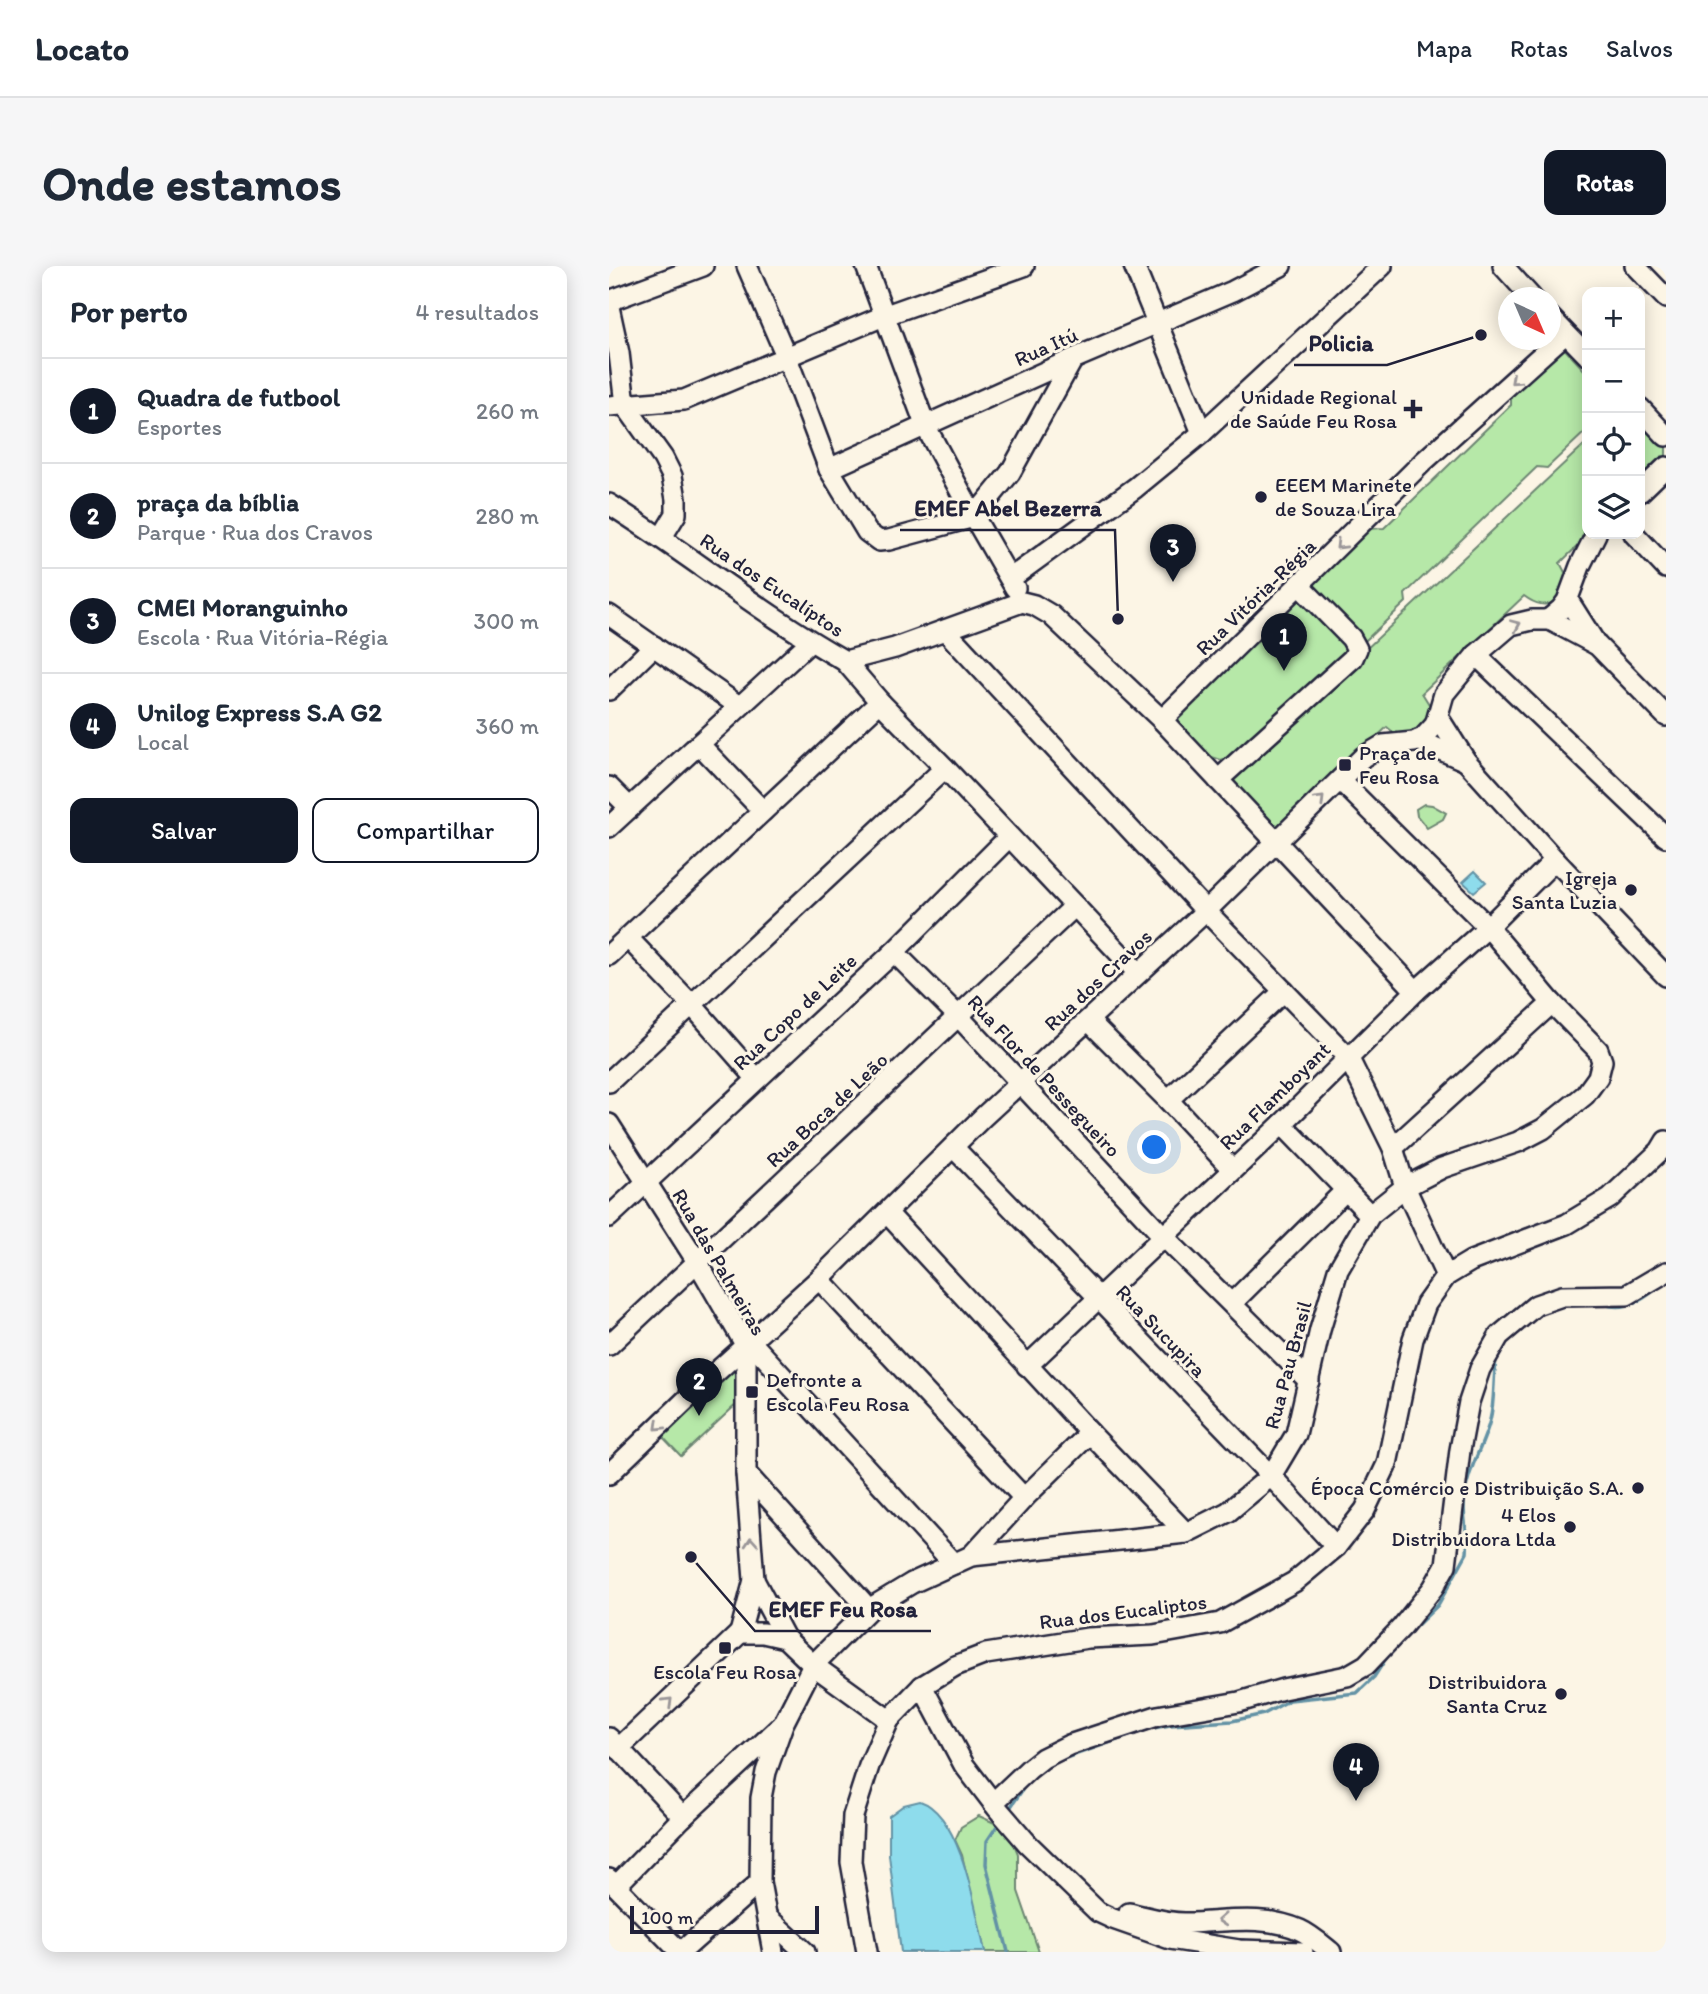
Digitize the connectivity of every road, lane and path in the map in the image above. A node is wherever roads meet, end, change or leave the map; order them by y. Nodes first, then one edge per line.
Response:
1 (703, 266) edge
2 (747, 266) edge
3 (866, 266) edge
4 (1024, 266) edge
5 (1134, 266) edge
6 (1281, 266) edge
7 (1382, 266) edge
8 (1503, 266) edge
9 (1635, 266) edge
10 (1522, 287) edge
11 (1666, 298) edge
12 (609, 301) edge
13 (609, 307) edge
14 (886, 316) junction
15 (1157, 323) junction
16 (1561, 329) edge
17 (1565, 334) junction
18 (1582, 350) edge
19 (787, 358) junction
20 (1073, 359) junction
21 (617, 405) edge
22 (1645, 413) edge
23 (926, 427) junction
24 (1202, 433) junction
25 (1666, 436) edge
26 (1666, 467) edge
27 (829, 469) junction
28 (1645, 487) edge
29 (609, 504) edge
30 (974, 517) junction
31 (661, 537) junction
32 (1593, 539) edge
33 (1639, 539) edge
34 (1666, 568) edge
35 (1011, 578) junction
36 (1300, 586) junction
37 (1568, 600) junction
38 (1022, 602) junction
39 (609, 615) edge
40 (1548, 620) junction
41 (945, 630) junction
42 (810, 642) junction
43 (1596, 644) junction
44 (655, 646) junction
45 (1476, 655) junction
46 (845, 661) junction
47 (609, 690) edge
48 (880, 702) junction
49 (739, 706) junction
50 (1666, 716) edge
51 (1439, 717) junction
52 (1162, 720) junction
53 (1418, 740) junction
54 (699, 744) junction
55 (1466, 761) junction
56 (945, 768) junction
57 (1218, 780) junction
58 (1340, 780) junction
59 (609, 787) edge
60 (630, 808) junction
61 (763, 811) junction
62 (609, 827) edge
63 (1010, 837) junction
64 (1666, 837) edge
65 (1277, 843) junction
66 (1555, 860) junction
67 (1075, 906) junction
68 (1206, 911) junction
69 (1488, 928) junction
70 (628, 938) junction
71 (894, 952) junction
72 (609, 955) edge
73 (1138, 973) junction
74 (1666, 976) edge
75 (1284, 991) junction
76 (1416, 991) junction
77 (1552, 1003) junction
78 (692, 1005) junction
79 (959, 1017) junction
80 (1089, 1021) junction
81 (1348, 1057) junction
82 (757, 1079) junction
83 (609, 1082) edge
84 (1021, 1083) junction
85 (1168, 1100) junction
86 (609, 1124) edge
87 (1282, 1124) junction
88 (1666, 1140) edge
89 (953, 1147) junction
90 (1393, 1147) junction
91 (1233, 1169) junction
92 (646, 1182) junction
93 (1405, 1187) junction
94 (1346, 1190) junction
95 (887, 1214) junction
96 (1370, 1215) junction
97 (609, 1217) edge
98 (1163, 1236) junction
99 (698, 1263) junction
100 (1666, 1272) edge
101 (1446, 1276) junction
102 (819, 1279) junction
103 (1097, 1297) junction
104 (1232, 1303) junction
105 (748, 1344) junction
106 (609, 1345) edge
107 (1027, 1366) junction
108 (1308, 1381) junction
109 (1090, 1433) junction
110 (609, 1474) edge
111 (746, 1474) junction
112 (1271, 1476) junction
113 (1024, 1498) junction
114 (1187, 1533) junction
115 (1336, 1547) junction
116 (963, 1560) junction
117 (754, 1580) junction
118 (869, 1609) junction
119 (740, 1633) junction
120 (785, 1638) junction
121 (813, 1665) junction
122 (922, 1686) junction
123 (889, 1720) junction
124 (783, 1724) junction
125 (614, 1744) edge
126 (995, 1806) junction
127 (683, 1817) junction
128 (612, 1882) edge
129 (760, 1882) junction
130 (1090, 1905) junction
131 (767, 1917) junction
132 (1272, 1923) junction
133 (1271, 1950) junction
134 (681, 1952) edge
135 (773, 1952) edge
136 (805, 1952) edge
137 (867, 1952) edge
138 (1303, 1952) edge
139 (1331, 1952) edge

1 - 12 street
2 - 19 street
3 - 14 street
4 - 14 street
5 - 15 street
6 - 15 street, Rua Itú
7 - 24 street
8 - 10 street
9 - 11 street
13 - 21 street
14 - 19 street
14 - 23 street
15 - 20 street, Rua Itú
15 - 24 street
16 - 17 street
17 - 18 street
17 -> 36 street, Rua Vitória-Régia
19 - 21 street
19 - 27 street
20 - 23 street, Rua Itú
20 - 30 street
21 - 31 street
22 - 25 street
23 - 27 street, Rua Itú
23 - 30 street
24 - 35 street
26 - 28 street
27 - 30 street
29 - 31 street, Rua dos Eucalíptos
30 - 35 street
31 - 42 street, Rua dos Eucalíptos
32 - 37 street
33 - 34 street
35 - 38 street
36 - 52 street, Rua Vitória-Régia
36 - 57 street
37 - 40 street
37 - 43 street
38 - 41 street, Rua dos Eucalíptos
38 - 52 street
39 - 44 street
40 - 43 street
45 -> 40 street
41 - 46 street, Rua dos Eucalíptos
41 - 68 street
42 - 46 street, Rua dos Eucalíptos
42 - 49 street
43 - 50 street
44 - 47 street
44 - 49 street
45 - 51 street
45 - 64 street
46 - 48 street
48 - 56 street
48 - 61 street
49 - 54 street
51 - 53 street
51 - 55 street
52 - 57 street
53 - 55 street
53 - 58 street, Rua dos Cravos
54 - 60 street
54 - 61 street
55 - 66 street
56 - 63 street
56 - 78 street
57 - 65 street
65 -> 58 street, Rua dos Cravos
58 - 69 street, Rua Pau Brasil
59 - 60 street
60 - 62 street
61 - 70 street
63 - 67 street
63 - 71 street, Rua Copo de Leite
65 - 68 street, Rua dos Cravos
65 - 76 street
66 - 69 street, Rua Flamboyant
66 - 74 street
67 - 73 street
67 - 79 street, Rua Boca de Leão
68 - 73 street, Rua dos Cravos
68 - 75 street
69 - 76 street, Rua Flamboyant
69 - 77 street, Rua Pau Brasil
70 - 72 street
70 - 78 street
71 - 79 street, Rua Flor de Pessegueiro
71 - 82 street, Rua Copo de Leite
73 - 80 street, Rua dos Cravos
75 - 81 street
75 - 85 street
76 - 81 street, Rua Flamboyant
77 - 90 street
77 - 93 street, Rua Pau Brasil
78 - 82 street
78 - 83 street
79 - 84 street, Rua Flor de Pessegueiro
79 - 99 street, Rua Boca de Leão
80 - 84 street, Rua dos Cravos
80 - 85 street
81 - 87 street, Rua Flamboyant
81 - 90 street
82 - 92 street, Rua Copo de Leite
84 - 89 street, Rua dos Cravos
84 - 98 street, Rua Flor de Pessegueiro
85 - 91 street
86 - 92 street, Rua das Palmeiras
87 - 91 street, Rua Flamboyant
87 - 94 street
88 - 101 street, Rua dos Eucaliptos
89 - 95 street, Rua dos Cravos
89 - 103 street, Rua Sucupira
90 - 93 street
91 - 98 street, Rua Flamboyant
92 - 97 street, Rua Copo de Leite
92 - 99 street, Rua das Palmeiras
93 - 96 street, Rua Pau Brasil
93 - 101 street
94 - 96 street
94 - 104 street
95 - 102 street, Rua dos Cravos
95 - 107 street
96 - 108 street, Rua Pau Brasil
98 - 103 street, Rua Flamboyant
98 - 104 street, Rua Flor de Pessegueiro
99 - 105 street, Rua das Palmeiras
99 - 106 street, Rua Boca de Leão
100 - 126 street
101 - 115 street, Rua dos Eucaliptos
102 - 105 street, Rua dos Cravos
102 - 113 street
103 - 107 street, Rua Flamboyant
103 - 112 street, Rua Sucupira
104 - 108 street, Rua Flor de Pessegueiro
105 -> 110 street, Rua dos Cravos
105 - 111 street, Rua das Palmeiras
105 - 116 street
107 - 109 street
108 - 112 street, Rua Pau Brasil
109 - 113 street
109 - 114 street
117 -> 111 street, Rua das Palmeiras
111 - 118 street
112 - 114 street, Rua Pau Brasil
112 - 115 street, Rua Sucupira
113 - 116 street
114 - 116 street, Rua Pau Brasil
115 - 122 street, Rua dos Eucaliptos
116 - 118 street, Rua Pau Brasil
117 - 119 street, Rua das Palmeiras
117 - 120 street
118 - 121 street, Rua Pau Brasil
119 - 120 street
125 -> 119 street
120 - 121 street
121 - 123 street
121 - 124 street, Rua Pau Brasil
122 - 123 street, Rua dos Eucaliptos
122 - 126 street
123 - 137 street, Rua dos Eucaliptos
124 - 127 street
124 - 129 street, Rua Pau Brasil
125 - 127 street
126 - 130 street
127 - 128 street
128 - 134 street
129 - 131 street, Rua Pau Brasil
129 - 134 street
132 -> 130 street
130 - 133 street
131 - 135 street, Rua Pau Brasil
131 - 136 street
132 - 133 street
132 - 139 street
133 - 138 street

